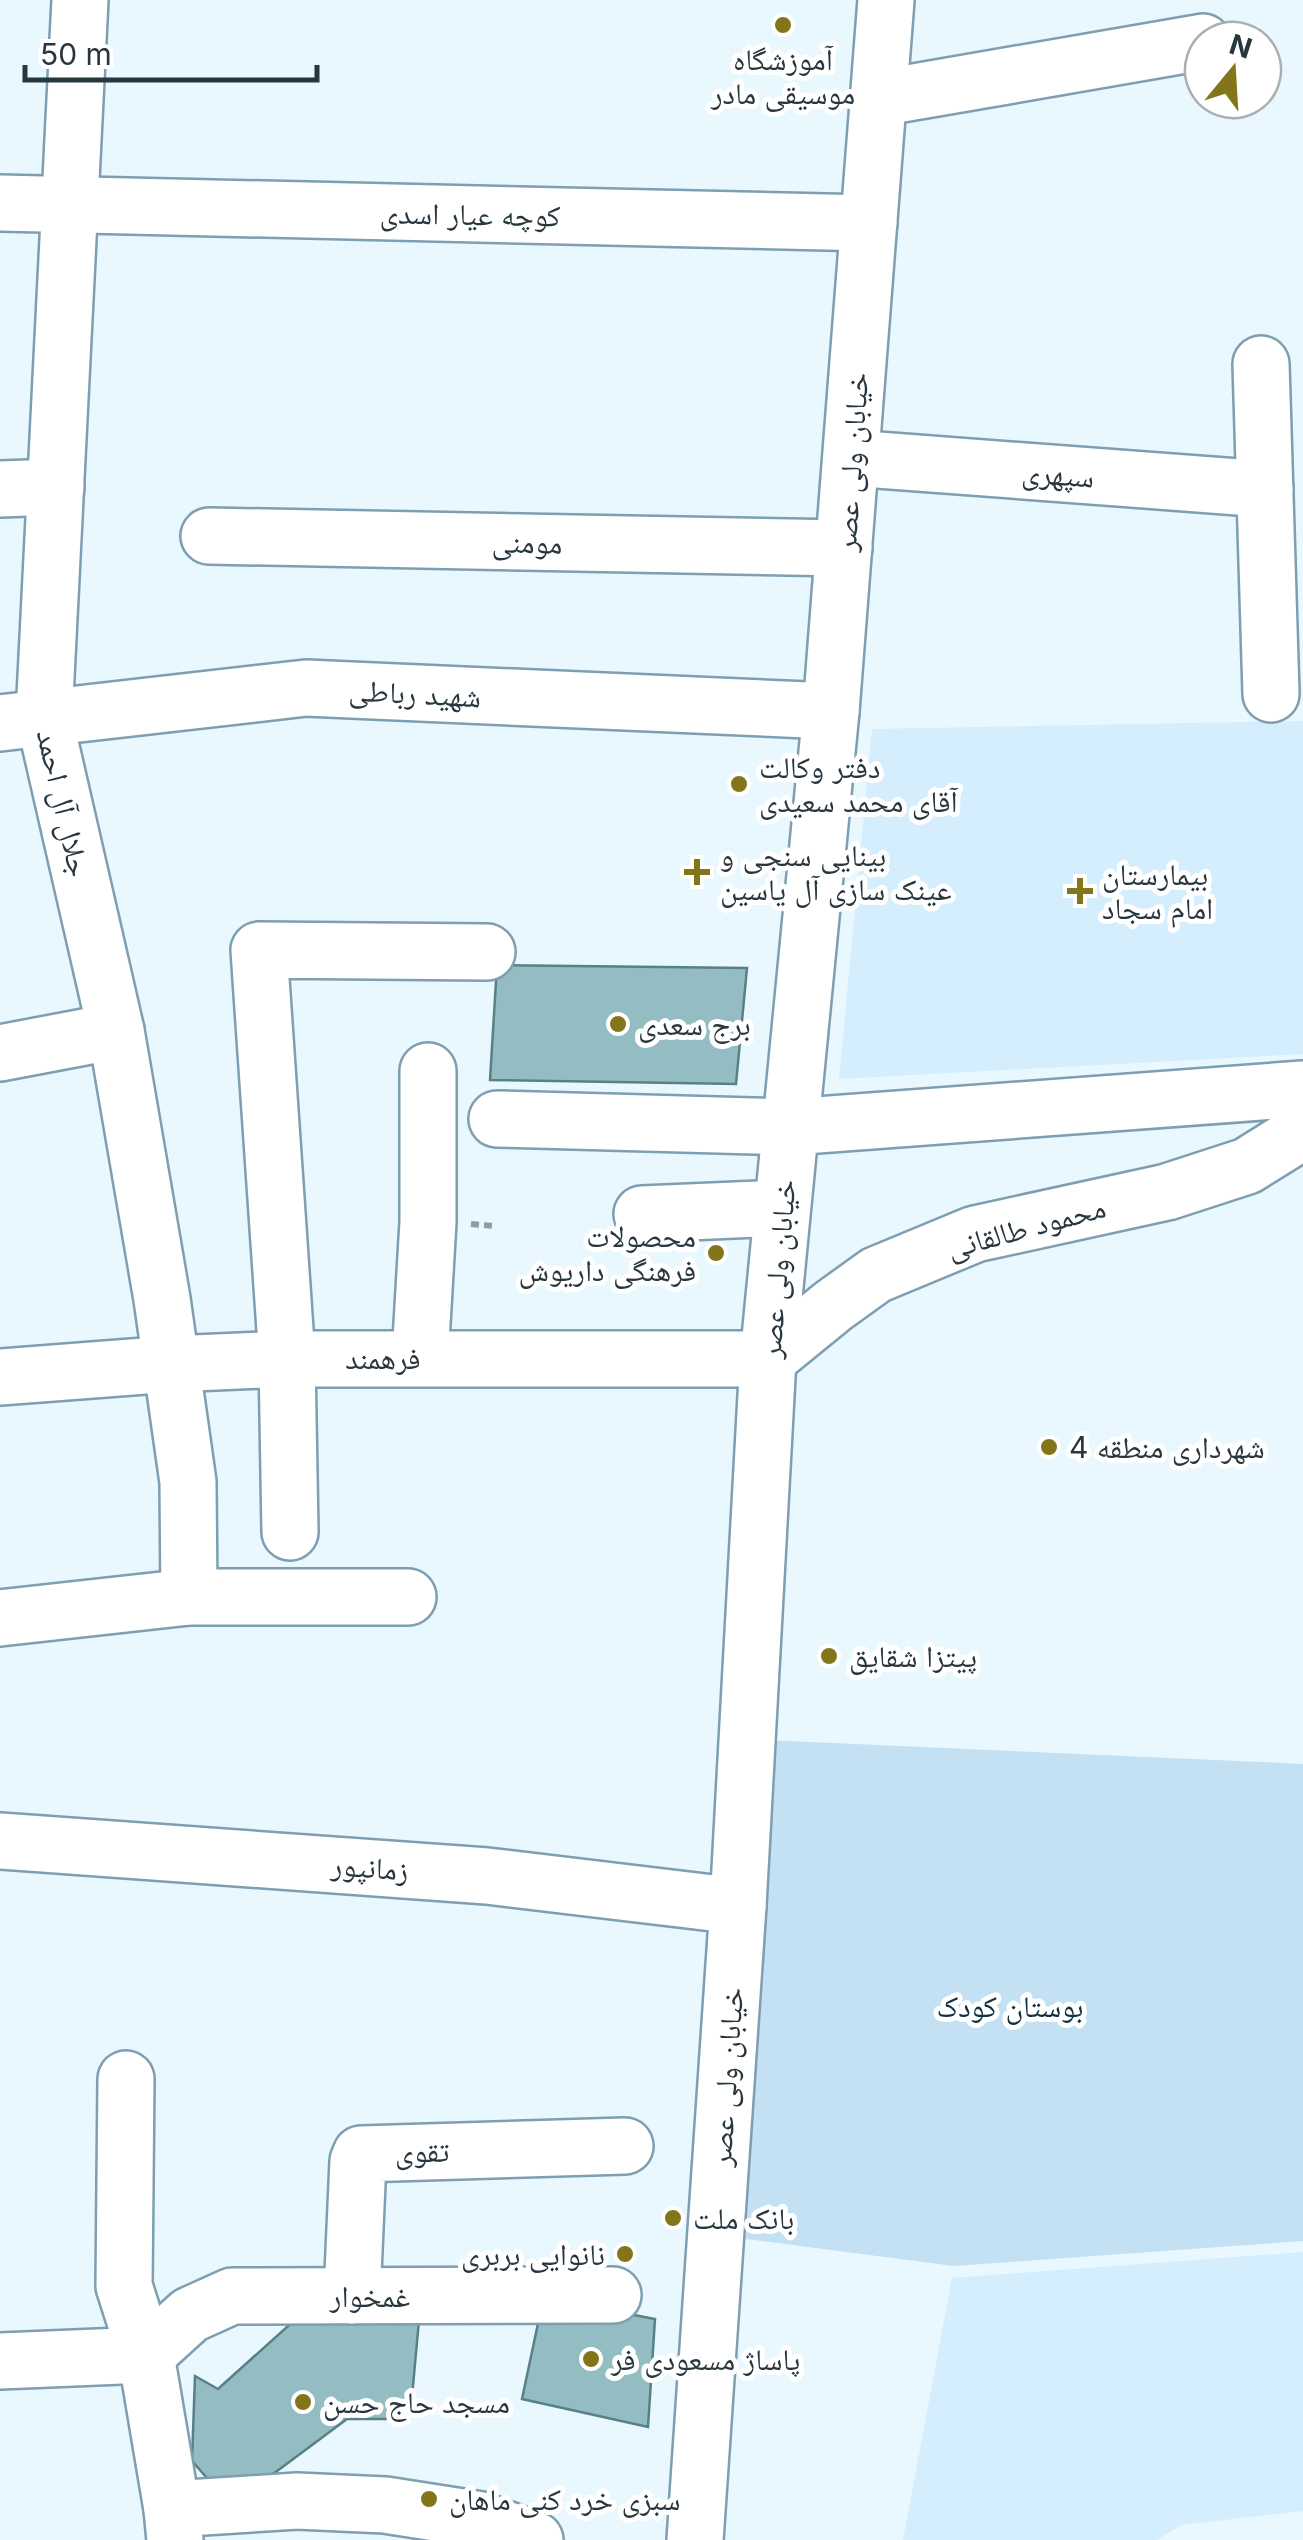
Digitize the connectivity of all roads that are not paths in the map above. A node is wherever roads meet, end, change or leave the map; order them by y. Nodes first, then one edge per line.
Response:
1 (80, 0) edge
2 (886, 0) edge
3 (1183, 45) edge
4 (879, 98) junction
5 (0, 202) edge
6 (70, 205) junction
7 (870, 223) junction
8 (1261, 364) dead end
9 (851, 458) junction
10 (56, 487) junction
11 (0, 489) edge
12 (1265, 489) junction
13 (209, 536) dead end
14 (844, 548) junction
15 (1272, 694) dead end
16 (831, 711) junction
17 (22, 720) edge
18 (487, 952) dead end
19 (116, 1030) junction
20 (0, 1053) edge
21 (428, 1071) dead end
22 (1303, 1088) edge
23 (497, 1119) dead end
24 (790, 1128) junction
25 (1303, 1131) edge
26 (782, 1208) junction
27 (642, 1214) dead end
28 (420, 1358) junction
29 (287, 1359) junction
30 (768, 1359) junction
31 (171, 1364) junction
32 (0, 1377) edge
33 (290, 1532) dead end
34 (408, 1596) dead end
35 (189, 1597) junction
36 (0, 1618) edge
37 (0, 1841) edge
38 (738, 1906) junction
39 (126, 2080) dead end
40 (626, 2146) dead end
41 (613, 2295) dead end
42 (352, 2296) junction
43 (146, 2355) junction
44 (0, 2361) edge
45 (173, 2525) edge
46 (534, 2540) edge
47 (695, 2540) edge

1 - 6 street, جلال آل احمد
2 - 4 street, خیابان ولی عصر
3 - 4 street
4 - 7 street, خیابان ولی عصر
5 - 6 street, کوچه عیار اسدی
6 - 7 street, کوچه عیار اسدی
6 - 10 street, جلال آل احمد
7 - 9 street, خیابان ولی عصر
8 - 12 street
9 - 12 street, سپهری
9 - 14 street, خیابان ولی عصر
10 - 11 street
10 - 17 street, جلال آل احمد
12 - 15 street
13 - 14 street, مومنی
14 - 16 street, خیابان ولی عصر
16 - 17 street, شهید رباطی
16 - 24 street, خیابان ولی عصر
17 - 19 street, جلال آل احمد
18 - 29 street
19 - 20 street
19 - 31 street, جلال آل احمد
21 - 28 street
22 - 24 street
23 - 24 street
24 - 26 street, خیابان ولی عصر
25 - 30 street, محمود طالقانی
26 - 27 street
26 - 30 street, خیابان ولی عصر
28 - 29 street, فرهمند
28 - 30 street, فرهمند
29 - 31 street, فرهمند
29 - 33 street
30 - 38 street, خیابان ولی عصر
31 - 32 street, فرهمند
31 - 35 street, جلال آل احمد
34 - 35 street
35 - 36 street
37 - 38 street, زمانپور
38 - 47 street, خیابان ولی عصر
39 - 43 street
40 - 42 street, تقوی
41 - 42 street, غمخوار
42 - 43 street, غمخوار
43 - 44 street
43 - 45 street
45 - 46 street

